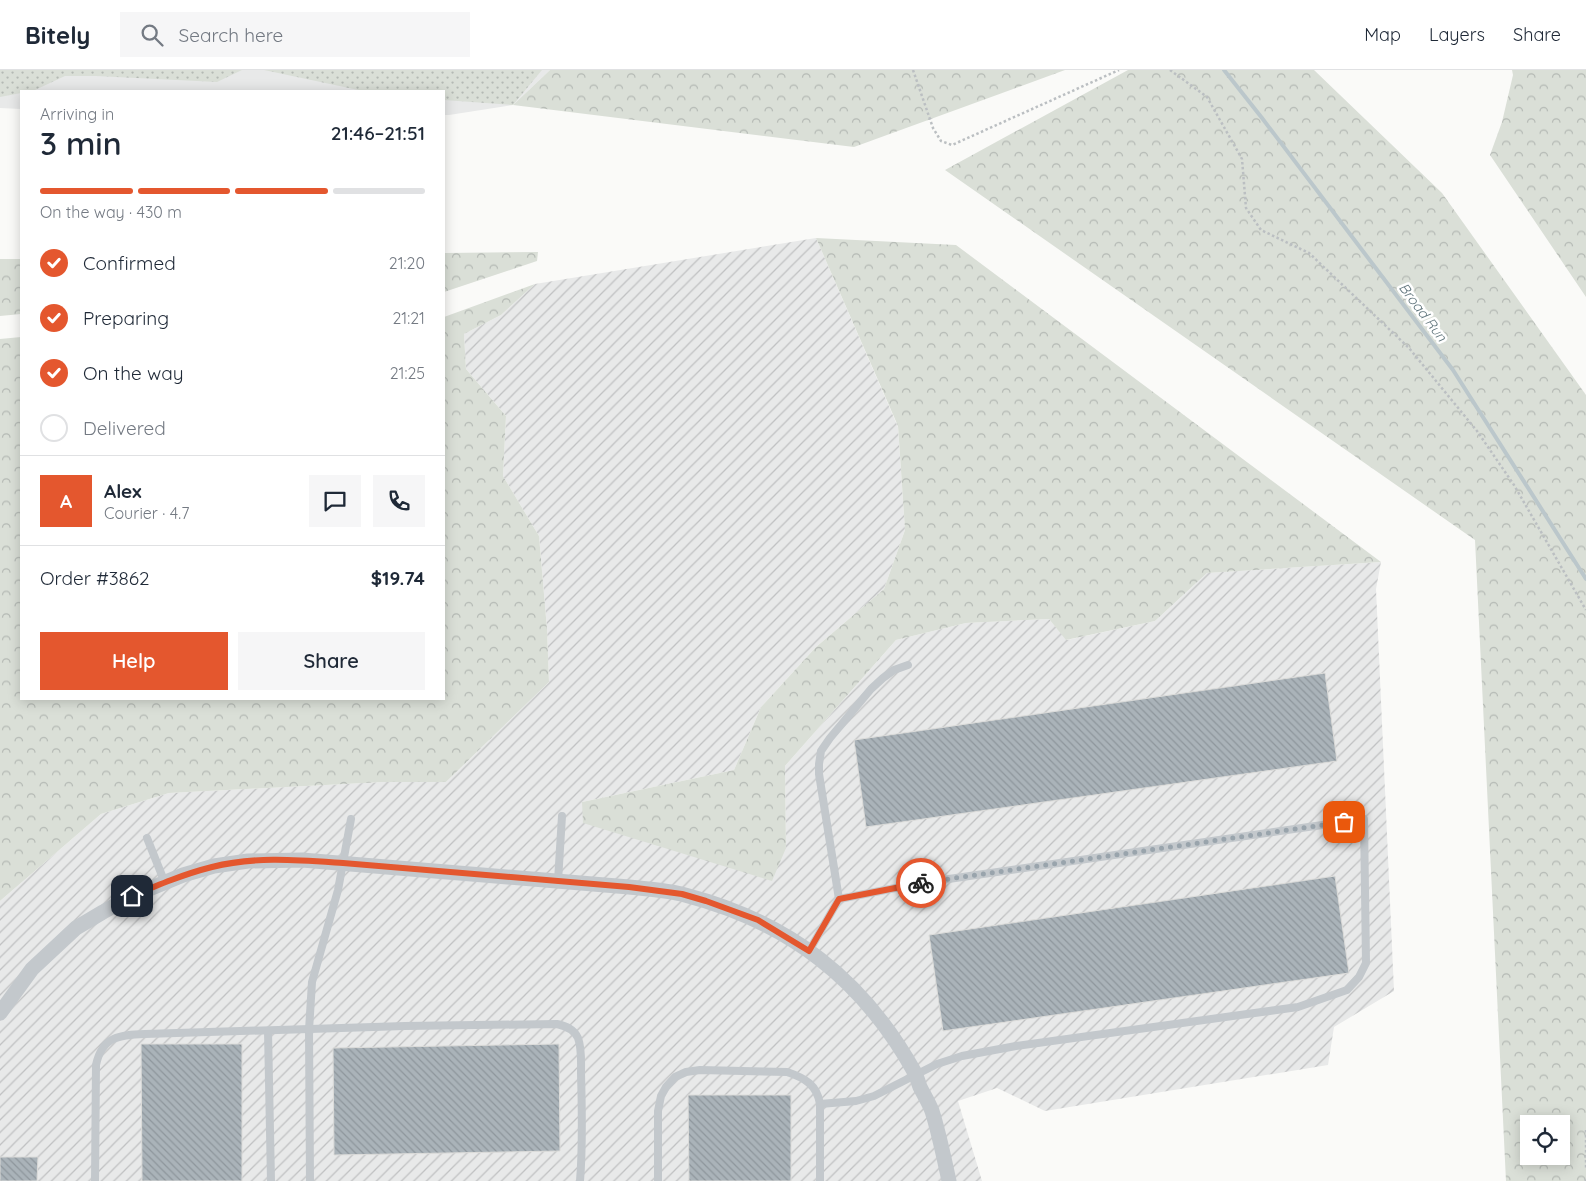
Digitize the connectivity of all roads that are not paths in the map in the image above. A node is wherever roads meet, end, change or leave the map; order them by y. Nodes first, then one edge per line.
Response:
1 (908, 665) dead end
2 (562, 816) dead end
3 (352, 819) dead end
4 (146, 838) dead end
5 (343, 863) junction
6 (558, 881) junction
7 (164, 883) junction
8 (839, 899) junction
9 (809, 951) junction
10 (0, 1013) edge
11 (309, 1030) junction
12 (268, 1031) junction
13 (916, 1075) junction
14 (820, 1104) junction
15 (95, 1181) edge
16 (271, 1181) edge
17 (310, 1181) edge
18 (580, 1181) edge
19 (658, 1181) edge
20 (820, 1181) edge
21 (948, 1181) edge

1 - 8 lane
2 - 6 lane
3 - 5 lane
4 - 7 lane
5 - 6 street
5 - 7 street
5 - 11 lane
6 - 9 street
7 - 10 street
8 - 9 lane
8 - 13 lane
9 - 13 street
11 - 12 lane
11 - 17 lane
11 - 18 lane
12 - 15 lane
12 - 16 lane
13 - 14 lane
13 - 21 street
14 - 19 lane
14 - 20 lane

